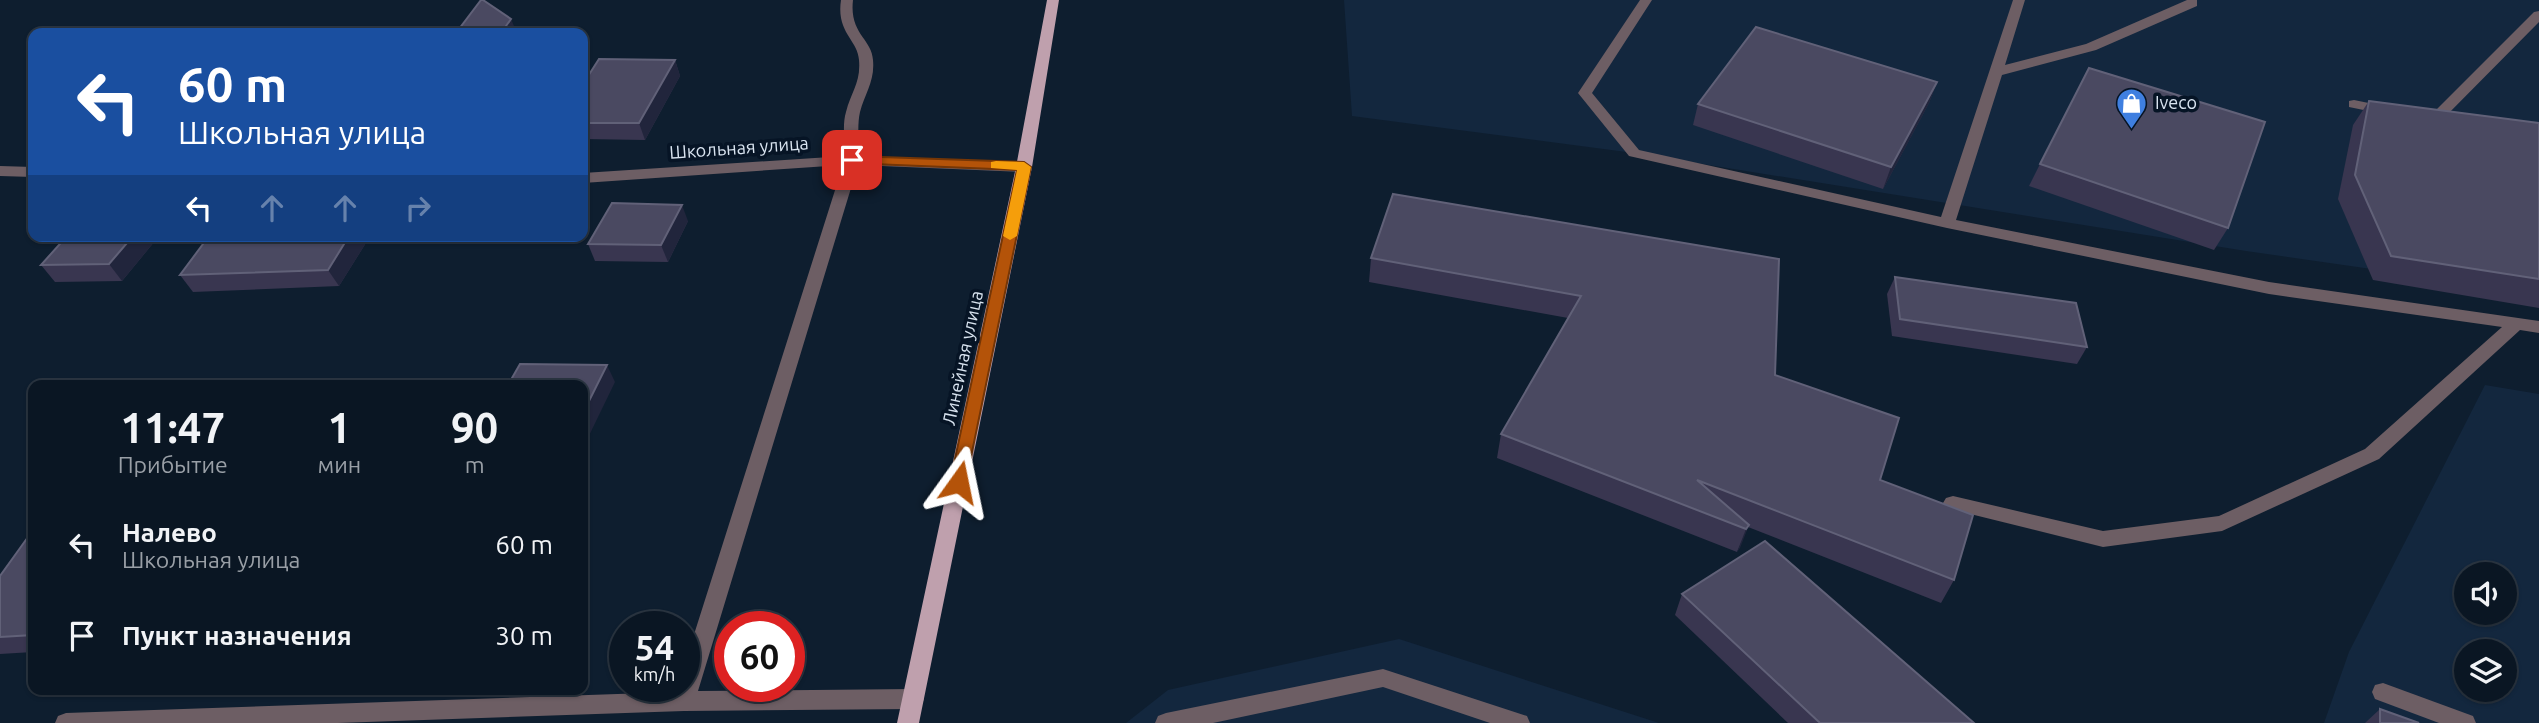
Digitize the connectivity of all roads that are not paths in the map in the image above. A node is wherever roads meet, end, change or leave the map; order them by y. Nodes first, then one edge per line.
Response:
1 (847, 0) edge
2 (1053, 0) edge
3 (1646, 0) edge
4 (2019, 0) edge
5 (2192, 4) dead end
6 (2539, 15) edge
7 (1996, 72) junction
8 (2354, 104) dead end
9 (852, 160) junction
10 (1024, 167) junction
11 (0, 171) edge
12 (28, 172) edge
13 (588, 178) edge
14 (1947, 223) junction
15 (2516, 324) junction
16 (2539, 327) edge
17 (1954, 503) dead end
18 (700, 649) edge
19 (2383, 692) dead end
20 (913, 699) junction
21 (700, 701) edge
22 (656, 702) edge
23 (66, 723) edge
24 (908, 723) edge
25 (1166, 723) edge
26 (1519, 723) edge
27 (2465, 723) edge

1 - 9 street
2 - 10 main road, Линейная улица
3 - 14 street
4 - 7 street
5 - 7 street
6 - 8 street
7 - 14 street
9 - 10 street, Школьная улица
9 - 13 street, Школьная улица
9 - 18 street
10 - 20 main road, Линейная улица
11 - 12 street
14 - 15 street
15 - 16 street
15 - 17 street
19 - 27 street
20 - 21 street
20 - 24 main road, Линейная улица
22 - 23 street
25 - 26 street

